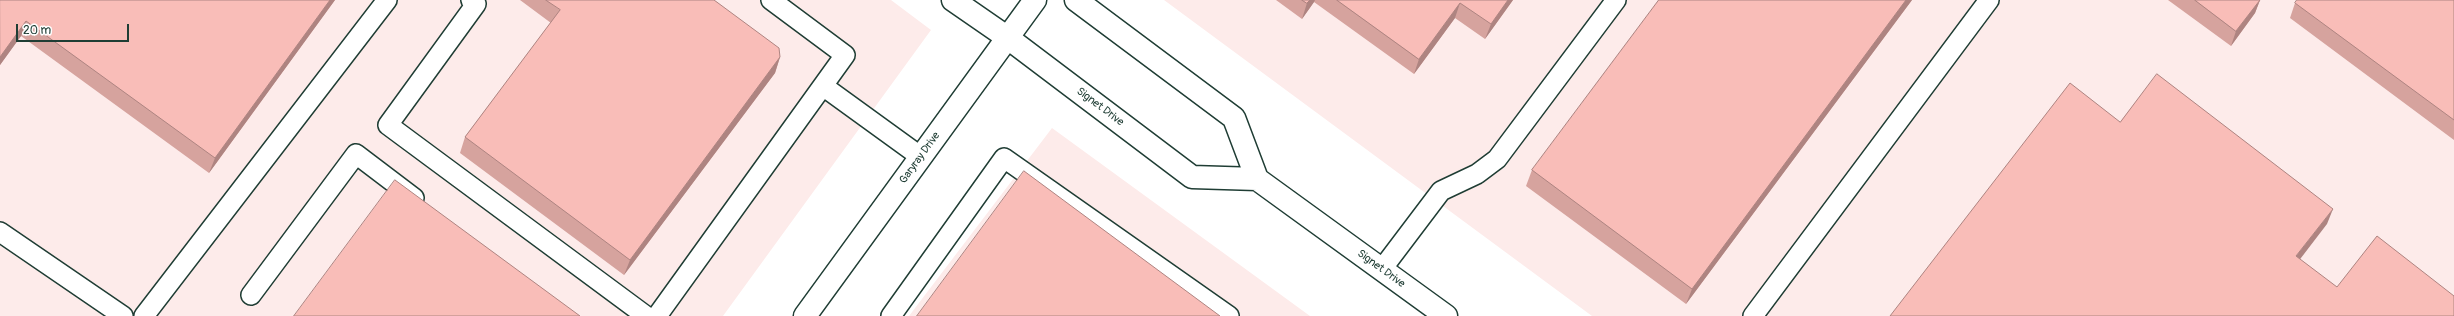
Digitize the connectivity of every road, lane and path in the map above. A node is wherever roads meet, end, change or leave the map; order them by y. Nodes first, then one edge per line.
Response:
1 (387, 0) edge
2 (471, 0) edge
3 (771, 0) edge
4 (953, 0) edge
5 (1035, 0) edge
6 (1076, 0) edge
7 (1616, 0) edge
8 (1989, 0) edge
9 (1008, 38) junction
10 (823, 86) junction
11 (921, 157) junction
12 (1257, 179) junction
13 (426, 206) edge
14 (0, 232) edge
15 (1382, 269) junction
16 (251, 295) dead end
17 (124, 316) edge
18 (144, 316) edge
19 (646, 316) edge
20 (657, 316) edge
21 (805, 316) edge
22 (891, 316) edge
23 (1229, 316) edge
24 (1446, 316) edge
25 (1753, 316) edge

1 - 18 lane
2 - 19 lane
3 - 10 lane
4 - 9 street, Signet Drive
5 - 9 street, Garyray Drive
6 - 12 street
7 - 15 lane
8 - 25 lane
9 - 11 street, Garyray Drive
9 - 12 street, Signet Drive
10 - 11 lane
10 - 20 lane
11 - 21 street, Garyray Drive
12 - 15 street, Signet Drive
13 - 16 lane
14 - 17 lane
15 - 24 street, Signet Drive
22 - 23 lane

